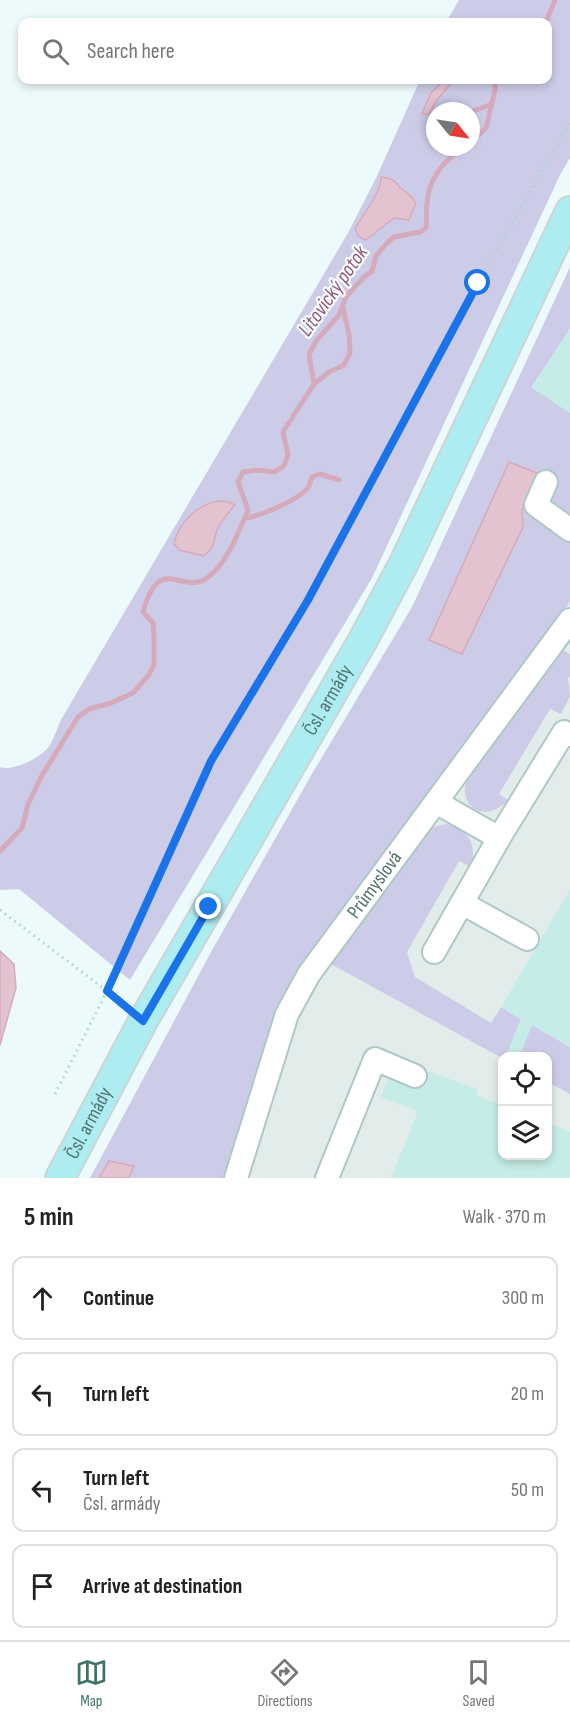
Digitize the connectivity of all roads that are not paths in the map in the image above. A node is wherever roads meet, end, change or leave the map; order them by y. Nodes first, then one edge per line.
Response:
1 (570, 211) edge
2 (546, 482) dead end
3 (570, 530) edge
4 (570, 620) edge
5 (570, 735) edge
6 (436, 802) junction
7 (499, 838) junction
8 (462, 903) junction
9 (527, 939) dead end
10 (434, 952) dead end
11 (415, 1076) dead end
12 (60, 1178) edge
13 (236, 1178) edge
14 (327, 1178) edge

1 - 12 main road, Čsl. armády
2 - 3 street
4 - 6 street, Průmyslová
5 - 7 street
6 - 7 street
6 - 13 street, Průmyslová
7 - 8 street
8 - 9 street
8 - 10 street
11 - 14 street

